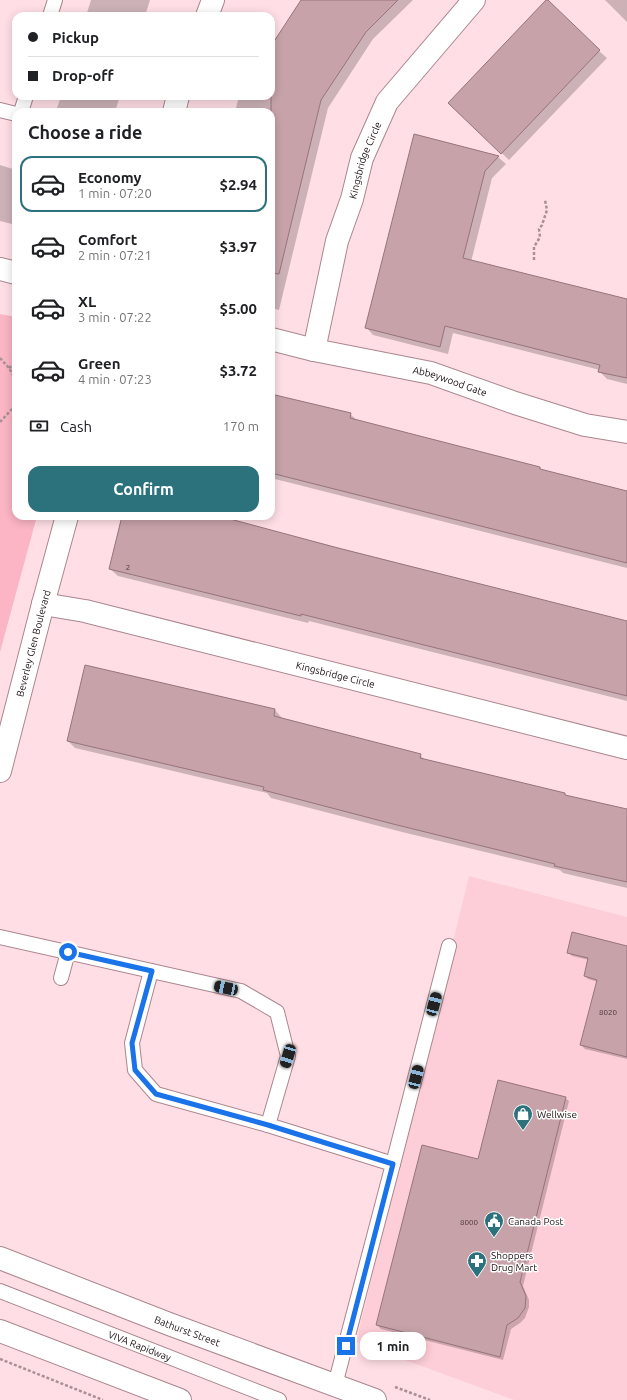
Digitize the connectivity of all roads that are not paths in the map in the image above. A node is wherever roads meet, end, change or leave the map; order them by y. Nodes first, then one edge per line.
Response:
1 (55, 0) edge
2 (214, 0) edge
3 (474, 0) edge
4 (51, 12) edge
5 (209, 12) edge
6 (0, 110) edge
7 (12, 113) edge
8 (0, 269) edge
9 (12, 272) edge
10 (275, 340) edge
11 (314, 350) junction
12 (627, 432) edge
13 (66, 520) edge
14 (43, 604) junction
15 (627, 748) edge
16 (0, 771) edge
17 (0, 937) edge
18 (449, 946) dead end
19 (68, 952) junction
20 (152, 971) junction
21 (61, 978) dead end
22 (268, 1125) junction
23 (393, 1164) junction
24 (0, 1258) edge
25 (0, 1291) edge
26 (0, 1331) edge
27 (335, 1385) junction
28 (180, 1400) edge
29 (279, 1400) edge
30 (375, 1400) edge

1 - 4 lane
2 - 5 street
3 - 11 street, Kingsbridge Circle
6 - 7 lane
8 - 9 street
10 - 11 street, Abbeywood Gate
11 - 12 street, Abbeywood Gate
13 - 14 street, Beverley Glen Boulevard
14 - 15 street, Kingsbridge Circle
14 - 16 street, Beverley Glen Boulevard
17 - 19 lane
18 - 23 lane
19 - 20 lane
19 - 21 lane
20 - 22 lane
20 - 22 lane
22 - 23 lane
23 - 27 lane
24 - 27 street, Bathurst Street
25 - 29 lane, VIVA Rapidway
26 - 28 street
27 - 30 street, Bathurst Street

